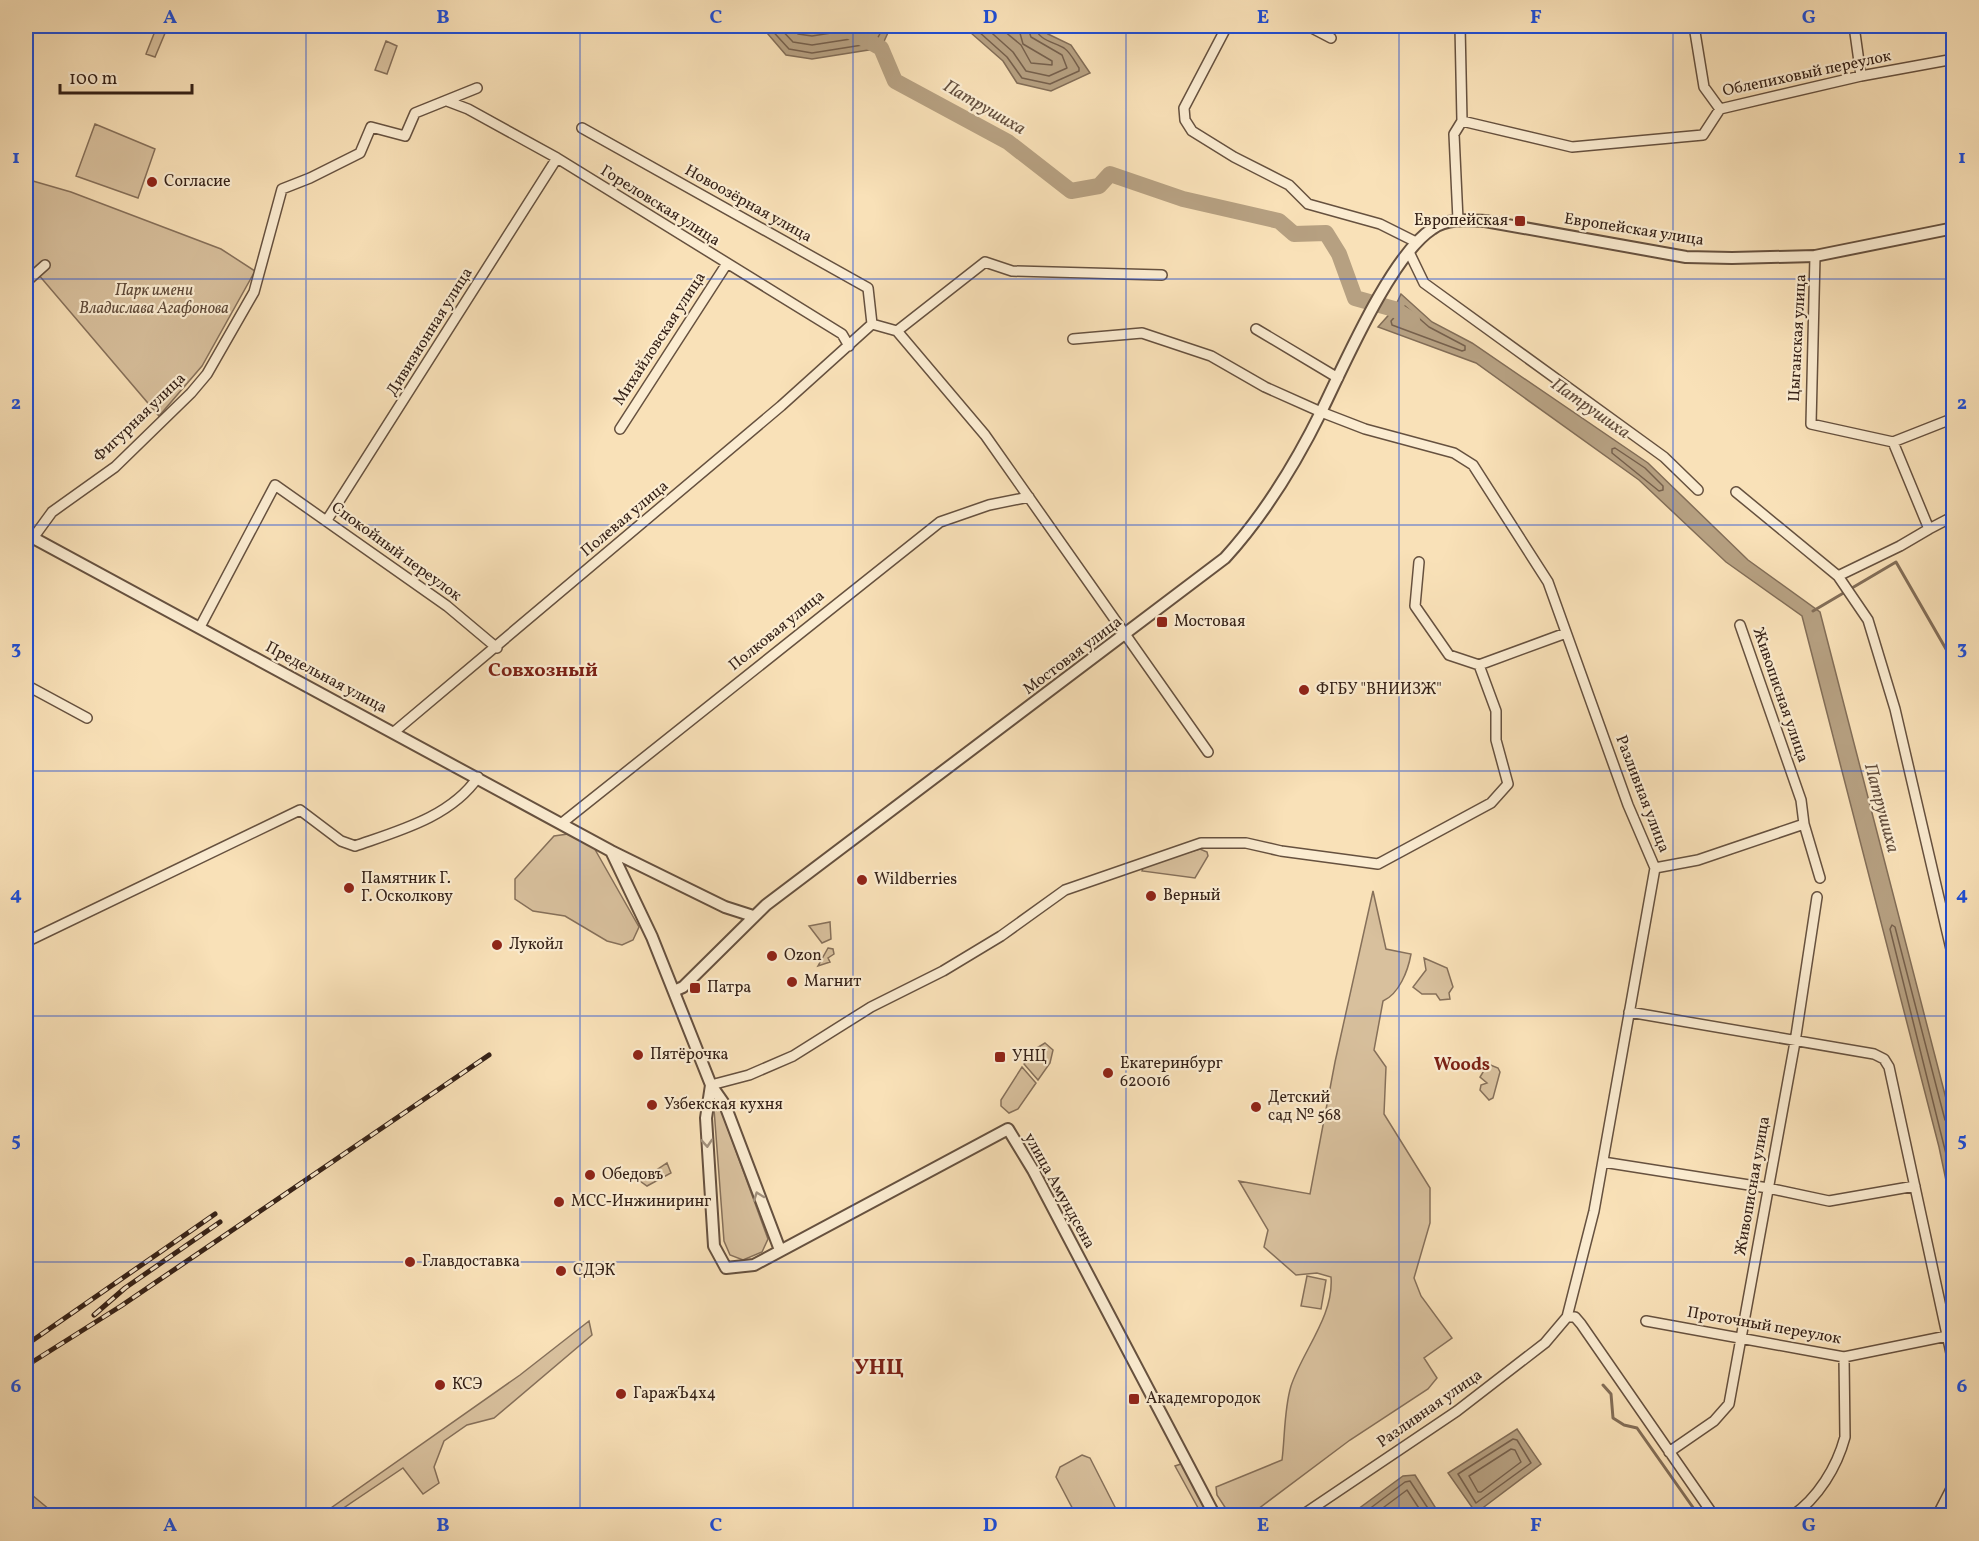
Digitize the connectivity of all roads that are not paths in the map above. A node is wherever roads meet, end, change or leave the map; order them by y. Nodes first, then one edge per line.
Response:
1 (1227, 26) edge
2 (1308, 26) edge
3 (1460, 26) edge
4 (1694, 26) edge
5 (1854, 26) edge
6 (1331, 38) dead end
7 (1953, 59) edge
8 (1861, 76) junction
9 (477, 88) dead end
10 (447, 100) junction
11 (1720, 110) junction
12 (1462, 121) junction
13 (582, 128) dead end
14 (557, 158) junction
15 (1458, 220) junction
16 (1953, 228) edge
17 (1416, 242) junction
18 (1409, 252) junction
19 (1815, 256) junction
20 (45, 265) dead end
21 (726, 265) junction
22 (1399, 265) joint
23 (1162, 275) dead end
24 (26, 282) edge
25 (872, 324) junction
26 (1256, 329) dead end
27 (897, 331) junction
28 (1073, 339) dead end
29 (849, 346) junction
30 (1338, 378) junction
31 (1321, 412) junction
32 (1953, 418) edge
33 (620, 429) dead end
34 (1893, 442) junction
35 (1698, 490) dead end
36 (1736, 492) dead end
37 (1029, 497) junction
38 (1953, 516) edge
39 (327, 520) junction
40 (1929, 529) junction
41 (29, 536) edge
42 (1419, 562) dead end
43 (1838, 576) junction
44 (1740, 625) dead end
45 (200, 627) junction
46 (1566, 633) junction
47 (1126, 634) junction
48 (496, 648) junction
49 (1479, 665) junction
50 (26, 685) edge
51 (87, 718) dead end
52 (394, 732) junction
53 (1208, 752) dead end
54 (478, 777) junction
55 (562, 823) junction
56 (1804, 824) junction
57 (611, 851) junction
58 (1655, 868) junction
59 (1820, 878) dead end
60 (1817, 897) dead end
61 (753, 915) junction
62 (26, 942) edge
63 (1953, 962) edge
64 (674, 991) junction
65 (1629, 1012) junction
66 (1795, 1042) junction
67 (711, 1085) junction
68 (1603, 1162) junction
69 (1915, 1186) junction
70 (1768, 1188) junction
71 (780, 1250) junction
72 (1567, 1317) junction
73 (1647, 1321) dead end
74 (1947, 1336) junction
75 (1741, 1338) junction
76 (1844, 1356) junction
77 (1953, 1367) edge
78 (1669, 1452) junction
79 (1953, 1483) edge
80 (1215, 1515) edge
81 (1300, 1515) edge
82 (1714, 1515) edge
83 (1792, 1515) edge
84 (1937, 1515) edge

1 - 17 street
2 - 6 street
3 - 12 street
4 - 11 street, Облепиховый переулок
5 - 8 street
7 - 8 street, Облепиховый переулок
8 - 11 street, Облепиховый переулок
9 - 10 street, Фигурная улица
10 - 14 street, Гореловская улица
10 - 41 street, Фигурная улица
11 - 12 street
12 - 15 street
13 - 25 street, Новоозёрная улица
14 - 21 street, Гореловская улица
14 - 39 street, Дивизионная улица
15 - 17 street, Европейская улица
15 - 19 street, Европейская улица
16 - 19 street, Европейская улица
17 - 18 street, Европейская улица
18 - 22 street, Европейская улица
18 - 35 street
19 - 34 street, Цыганская улица
20 - 24 street
21 - 29 street, Гореловская улица
21 - 33 street, Михайловская улица
22 - 30 street, Мостовая улица
23 - 27 street
25 - 27 street
25 - 29 street, Полевая улица
26 - 30 street
27 - 37 street
28 - 31 street, Разливная улица
29 - 48 street, Полевая улица
30 - 31 street, Мостовая улица
31 - 46 street, Разливная улица
31 - 47 street, Мостовая улица
32 - 34 street
34 - 40 street
36 - 43 street
37 - 47 street
37 - 55 street, Полковая улица
38 - 40 street
39 - 45 street, Спокойный переулок
39 - 48 street, Спокойный переулок
40 - 43 street
41 - 45 street, Предельная улица
42 - 49 street
43 - 63 street
44 - 56 street, Живописная улица
45 - 52 street, Предельная улица
46 - 49 street
46 - 58 street, Разливная улица
47 - 53 street
47 - 61 street, Мостовая улица
48 - 52 street, Полевая улица
49 - 67 street
50 - 51 street
52 - 54 street, Предельная улица
54 - 55 street, Предельная улица
54 - 62 street
55 - 57 street, Предельная улица
56 - 58 street
56 - 59 street, Живописная улица
57 - 61 street, Предельная улица
57 - 64 street
58 - 65 street, Разливная улица
60 - 66 street, Живописная улица
61 - 64 street, Мостовая улица
64 - 67 street
65 - 66 street
65 - 68 street, Разливная улица
66 - 69 street
66 - 70 street, Живописная улица
71 -> 67 street
67 -> 71 street, улица Амундсена
68 - 70 street
68 - 72 street, Разливная улица
69 - 70 street
69 - 74 street
70 - 75 street, Живописная улица
71 - 80 street, улица Амундсена
72 - 78 street
72 - 81 street, Разливная улица
73 - 75 street, Проточный переулок
74 - 76 street, Проточный переулок
74 - 77 street
75 - 76 street, Проточный переулок
75 - 78 street, Живописная улица
76 - 83 street
78 - 82 street
79 - 84 street

